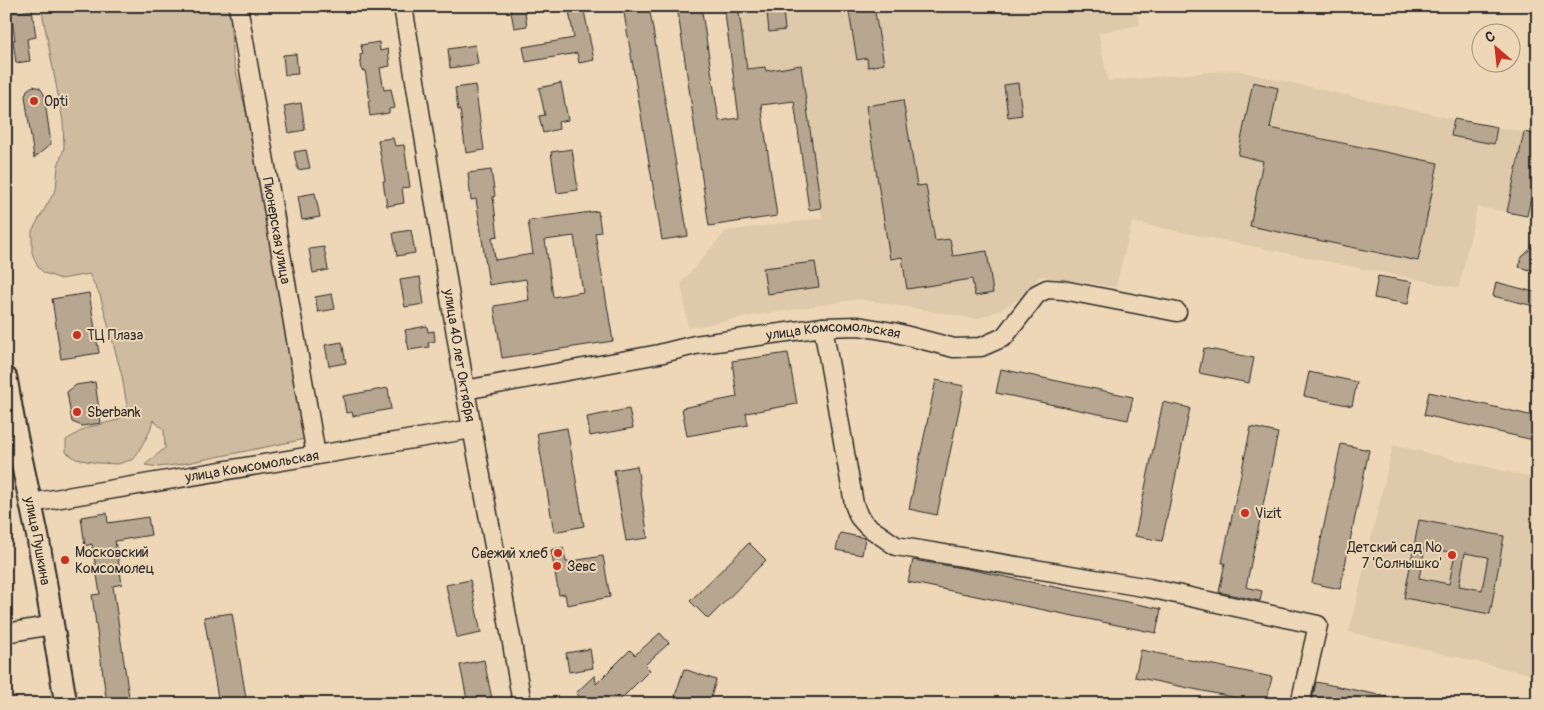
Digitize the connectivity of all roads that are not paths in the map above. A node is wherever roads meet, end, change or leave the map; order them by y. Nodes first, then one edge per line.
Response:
1 (238, 6) edge
2 (403, 6) edge
3 (1176, 312) dead end
4 (823, 327) junction
5 (6, 378) edge
6 (465, 390) junction
7 (472, 429) junction
8 (316, 455) junction
9 (31, 502) junction
10 (53, 625) junction
11 (6, 633) edge
12 (66, 704) edge
13 (522, 704) edge
14 (1300, 704) edge

1 - 8 street, Пионерская улица
2 - 6 street, улица 40 лет Октября
3 - 4 street, улица Комсомольская
4 - 6 street, улица Комсомольская
4 - 14 street
5 - 9 main road, улица Пушкина
6 - 7 street, улица 40 лет Октября
7 - 8 street, улица Комсомольская
7 - 13 street, улица 40 лет Октября
8 - 9 street, улица Комсомольская
9 - 10 main road, улица Пушкина
10 - 11 street
10 - 12 main road, улица Пушкина

